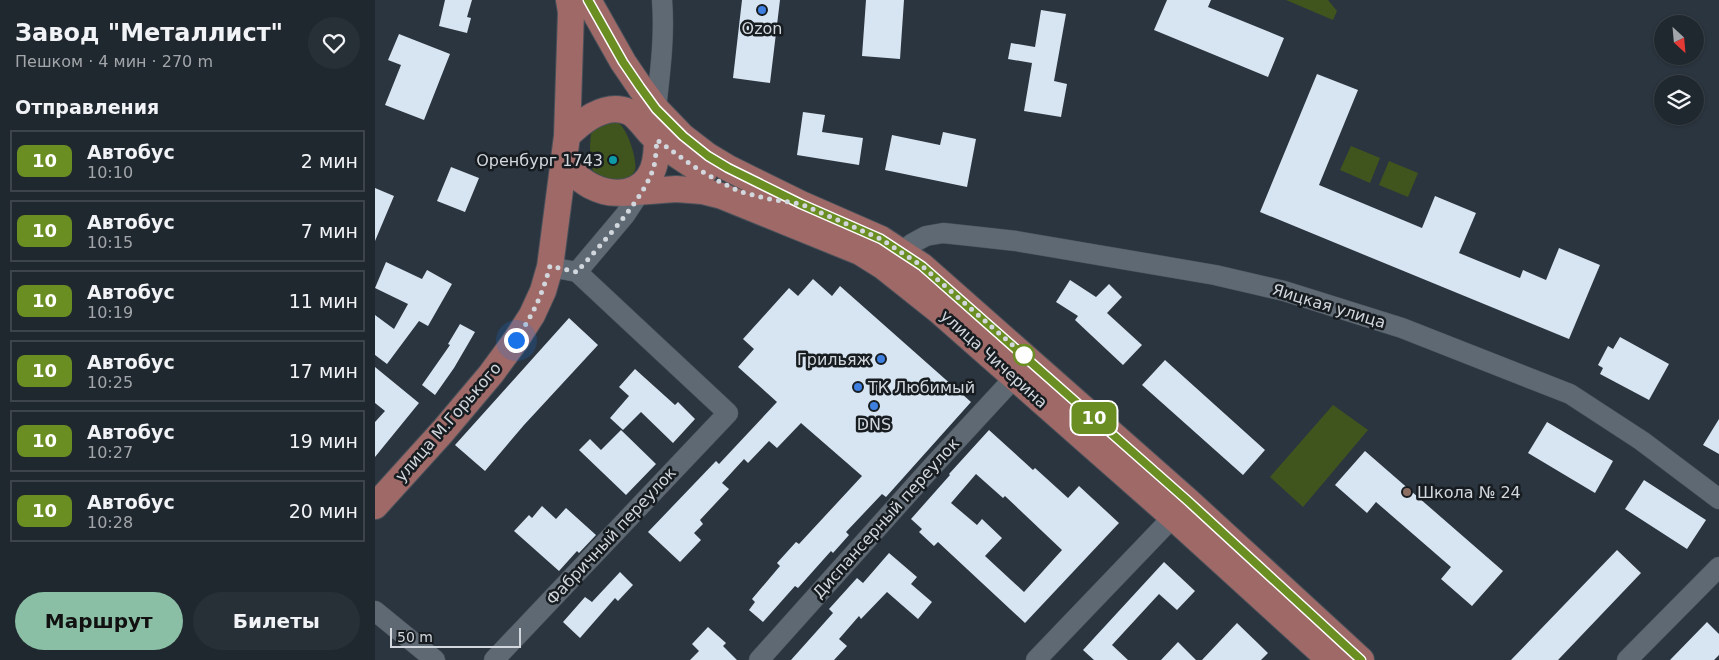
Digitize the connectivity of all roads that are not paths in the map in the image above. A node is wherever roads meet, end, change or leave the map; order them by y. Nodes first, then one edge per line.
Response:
1 (569, 0) edge
2 (588, 0) edge
3 (662, 0) edge
4 (567, 136) junction
5 (647, 157) junction
6 (564, 165) junction
7 (901, 252) junction
8 (550, 266) junction
9 (577, 272) junction
10 (1014, 378) junction
11 (1719, 499) edge
12 (375, 506) edge
13 (1173, 517) junction
14 (1719, 567) edge
15 (375, 612) edge
16 (1318, 656) edge
17 (435, 660) edge
18 (494, 660) edge
19 (759, 660) edge
20 (1036, 660) edge
21 (1361, 660) edge
22 (1627, 660) edge

1 - 4 main road
2 - 5 main road
3 - 5 street
4 - 5 main road
4 - 6 main road
5 - 6 main road
5 - 7 main road, улица Чичерина
5 - 9 street
5 - 10 main road, улица Чичерина
6 - 8 main road, улица М.Горького
7 - 11 street, Яицкая улица
7 - 21 main road, улица Чичерина
8 - 9 street
8 - 12 main road, улица М.Горького
9 - 18 street, Фабричный переулок
10 - 13 main road, улица Чичерина
10 - 19 street, Диспансерный переулок
13 - 16 main road, улица Чичерина
13 - 20 street
14 - 22 street
15 - 17 street

